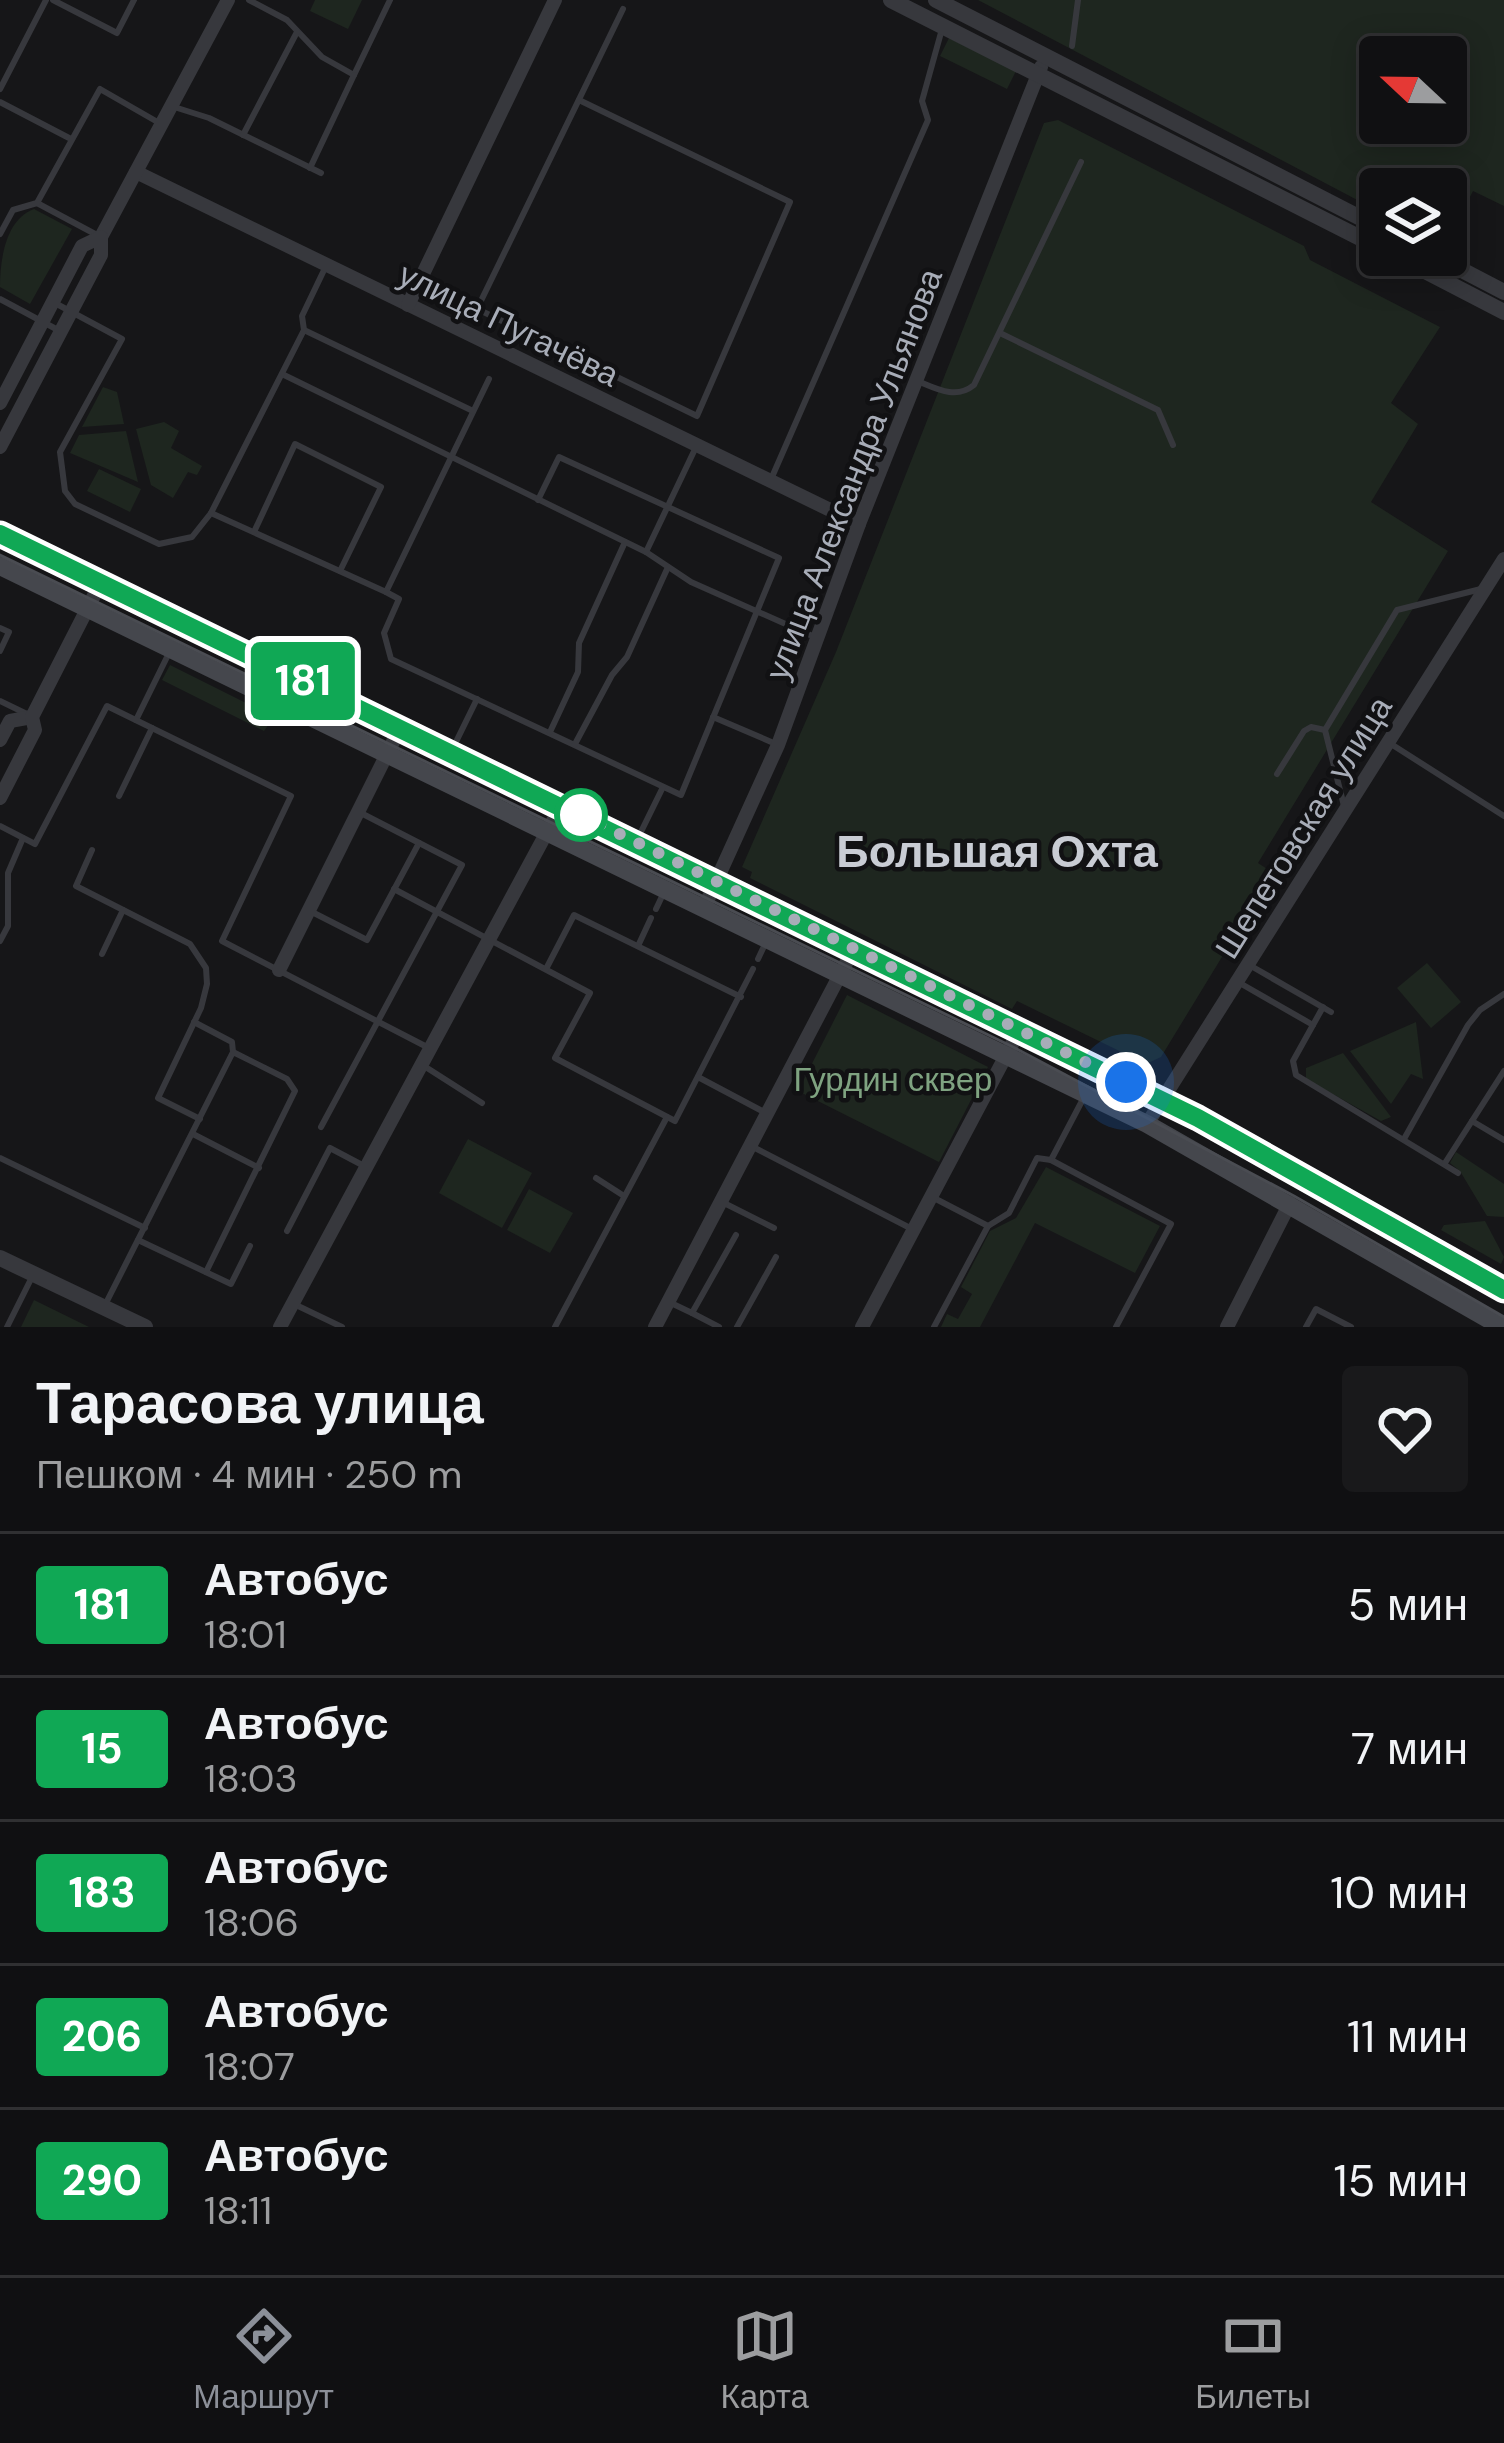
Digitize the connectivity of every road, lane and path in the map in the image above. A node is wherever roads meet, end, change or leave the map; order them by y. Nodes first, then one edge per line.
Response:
1 (50, 0) edge
2 (134, 0) edge
3 (228, 0) edge
4 (249, 0) edge
5 (390, 0) edge
6 (556, 0) edge
7 (891, 0) edge
8 (1078, 0) edge
9 (944, 4) edge
10 (623, 9) dead end
11 (943, 26) junction
12 (298, 30) junction
13 (1072, 46) dead end
14 (1046, 55) junction
15 (1038, 73) junction
16 (354, 75) junction
17 (0, 89) edge
18 (579, 100) junction
19 (0, 102) edge
20 (171, 106) junction
21 (161, 124) junction
22 (243, 135) junction
23 (72, 140) junction
24 (1082, 162) dead end
25 (310, 168) junction
26 (136, 172) junction
27 (321, 173) dead end
28 (37, 203) junction
29 (1359, 217) edge
30 (0, 234) edge
31 (101, 237) junction
32 (1359, 237) edge
33 (326, 265) junction
34 (1467, 273) edge
35 (1435, 276) edge
36 (420, 281) junction
37 (1504, 292) edge
38 (0, 299) edge
39 (53, 302) junction
40 (408, 304) junction
41 (477, 309) junction
42 (1504, 311) edge
43 (71, 312) junction
44 (43, 322) junction
45 (304, 330) junction
46 (61, 332) junction
47 (1000, 333) junction
48 (282, 374) junction
49 (488, 379) dead end
50 (916, 380) junction
51 (0, 403) edge
52 (473, 411) junction
53 (697, 445) junction
54 (1173, 445) dead end
55 (0, 447) edge
56 (451, 457) junction
57 (770, 481) junction
58 (538, 500) junction
59 (668, 508) junction
60 (211, 513) junction
61 (860, 524) junction
62 (254, 532) junction
63 (0, 534) edge
64 (625, 542) junction
65 (646, 553) junction
66 (1504, 560) edge
67 (0, 566) edge
68 (668, 567) junction
69 (340, 571) junction
70 (100, 582) junction
71 (1486, 588) junction
72 (386, 592) junction
73 (87, 608) junction
74 (758, 612) junction
75 (0, 628) edge
76 (820, 639) junction
77 (171, 649) junction
78 (0, 651) edge
79 (476, 699) junction
80 (0, 701) edge
81 (32, 717) junction
82 (713, 717) junction
83 (136, 720) junction
84 (152, 728) junction
85 (400, 728) junction
86 (1325, 730) junction
87 (550, 734) junction
88 (0, 740) edge
89 (1388, 742) junction
90 (574, 745) junction
91 (778, 745) junction
92 (451, 752) junction
93 (388, 754) junction
94 (1277, 774) dead end
95 (663, 787) junction
96 (119, 796) dead end
97 (0, 798) edge
98 (560, 806) junction
99 (1345, 810) junction
100 (359, 812) junction
101 (1504, 816) edge
102 (0, 826) edge
103 (547, 832) junction
104 (23, 838) junction
105 (636, 842) junction
106 (418, 843) junction
107 (92, 850) dead end
108 (717, 881) junction
109 (394, 889) junction
110 (665, 890) junction
111 (704, 908) junction
112 (656, 909) dead end
113 (124, 910) junction
114 (309, 911) junction
115 (438, 912) junction
116 (651, 918) dead end
117 (490, 939) junction
118 (767, 939) junction
119 (0, 941) edge
120 (638, 946) junction
121 (854, 948) junction
122 (102, 954) dead end
123 (758, 958) dead end
124 (1248, 964) junction
125 (753, 968) dead end
126 (546, 969) junction
127 (279, 970) junction
128 (840, 975) junction
129 (1237, 982) junction
130 (1504, 994) edge
131 (741, 997) junction
132 (1323, 1006) junction
133 (1331, 1012) dead end
134 (194, 1022) junction
135 (378, 1022) junction
136 (1313, 1025) junction
137 (1020, 1029) junction
138 (430, 1049) junction
139 (233, 1052) junction
140 (1006, 1055) junction
141 (422, 1065) junction
142 (1504, 1071) edge
143 (698, 1077) junction
144 (1086, 1094) junction
145 (1162, 1100) junction
146 (482, 1103) dead end
147 (767, 1113) junction
148 (667, 1117) junction
149 (200, 1119) junction
150 (1472, 1121) junction
151 (1148, 1124) junction
152 (321, 1127) dead end
153 (192, 1134) junction
154 (1404, 1138) junction
155 (1504, 1140) edge
156 (750, 1146) junction
157 (0, 1158) edge
158 (1051, 1160) junction
159 (1445, 1163) junction
160 (259, 1168) junction
161 (366, 1168) junction
162 (1458, 1173) dead end
163 (596, 1178) dead end
164 (624, 1196) junction
165 (931, 1196) junction
166 (968, 1201) dead end
167 (721, 1202) junction
168 (1291, 1203) junction
169 (962, 1213) junction
170 (988, 1226) junction
171 (145, 1228) junction
172 (773, 1228) dead end
173 (914, 1230) junction
174 (287, 1231) dead end
175 (736, 1234) dead end
176 (138, 1240) junction
177 (250, 1246) dead end
178 (776, 1257) dead end
179 (0, 1258) edge
180 (206, 1272) junction
181 (34, 1274) junction
182 (1504, 1290) edge
183 (668, 1301) junction
184 (293, 1304) junction
185 (104, 1307) junction
186 (692, 1313) junction
187 (8, 1327) edge
188 (146, 1327) edge
189 (280, 1327) edge
190 (342, 1327) edge
191 (555, 1327) edge
192 (655, 1327) edge
193 (718, 1327) edge
194 (736, 1327) edge
195 (862, 1327) edge
196 (934, 1327) edge
197 (1116, 1327) edge
198 (1227, 1327) edge
199 (1306, 1327) edge
200 (1351, 1327) edge
201 (1502, 1327) edge

1 - 2 lane
1 - 17 lane
3 - 20 street
4 - 12 lane
5 - 16 lane
6 - 36 street
7 - 11 street
8 - 13 lane
9 - 11 lane
9 - 14 street
10 - 18 lane
11 - 15 street
11 - 57 lane
12 - 16 lane
12 - 22 lane
14 - 15 street, улица Александра Ульянова
14 - 29 street
15 - 32 street
15 - 50 street, улица Александра Ульянова
16 - 25 lane
18 - 41 lane
18 - 41 lane
19 - 23 lane
20 - 21 street
20 - 22 lane
21 - 23 lane
21 - 26 street
22 - 25 lane
23 - 28 lane
24 - 47 lane
25 - 27 lane
26 - 31 street
26 - 33 street, улица Пугачёва
28 - 30 lane
28 - 31 lane
31 - 39 street
31 - 43 street
33 - 40 street, улица Пугачёва
33 - 45 lane
34 - 37 street
35 - 42 street
36 - 40 street
36 - 41 lane
38 - 44 lane
39 - 43 lane
39 - 44 street
40 - 53 street, улица Пугачёва
43 - 46 street
43 - 60 lane
44 - 46 lane
44 - 51 street
45 - 48 lane
45 - 52 lane
46 - 55 street
47 - 50 lane
47 - 54 lane
48 - 56 lane
48 - 60 lane
49 - 52 lane
50 - 61 street, улица Александра Ульянова
52 - 56 lane
53 - 57 street, улица Пугачёва
53 - 59 lane
56 - 58 lane
56 - 72 lane
57 - 61 street, улица Пугачёва
58 - 59 lane
58 - 64 lane
59 - 65 lane
59 - 74 lane
60 - 62 lane
61 - 76 street, улица Александра Ульянова
62 - 69 lane
62 - 69 lane
63 - 70 main road
64 - 65 lane
64 - 87 lane
65 - 68 lane
66 - 71 street, Шепетовская улица
67 - 73 main road
68 - 74 lane
68 - 90 lane
69 - 72 lane
70 - 73 street
70 - 85 main road
71 - 86 lane
71 - 89 street, Шепетовская улица
72 - 79 lane
73 - 77 main road
73 - 81 street
74 - 76 lane
74 - 82 lane
75 - 78 lane
76 - 91 street, улица Александра Ульянова
77 - 83 lane
77 - 93 main road
79 - 87 lane
79 - 92 lane
80 - 81 lane
81 - 88 street
81 - 97 street
82 - 91 lane
82 - 95 lane
83 - 84 lane
83 - 104 lane
84 - 96 lane
84 - 127 lane
85 - 92 main road
85 - 93 street
86 - 94 lane
86 - 99 lane
87 - 90 lane
89 - 99 street, Шепетовская улица
89 - 101 lane
90 - 95 lane
91 - 108 street, улица Александра Ульянова
92 - 98 main road
93 - 100 street
93 - 103 main road
95 - 105 lane
98 - 103 street
98 - 105 main road
99 - 124 street, Шепетовская улица
100 - 106 lane
100 - 114 street
102 - 104 lane
103 - 110 main road
103 - 117 street
104 - 119 lane
105 - 108 main road
106 - 109 lane
106 - 115 lane
107 - 113 lane
108 - 111 street, улица Александра Ульянова
108 - 121 main road
109 - 114 lane
109 - 115 lane
110 - 111 main road
110 - 112 lane
111 - 118 main road
113 - 122 lane
113 - 134 lane
114 - 127 street
115 - 117 lane
115 - 135 lane
116 - 120 lane
117 - 126 lane
117 - 138 street
118 - 123 lane
118 - 128 main road
120 - 126 lane
120 - 131 lane
121 - 128 street
121 - 137 main road
124 - 129 street, Шепетовская улица
124 - 132 lane
125 - 131 lane
126 - 148 lane
127 - 135 lane
128 - 140 main road
128 - 147 street
129 - 136 lane
129 - 145 street, Шепетовская улица
130 - 154 lane
131 - 143 lane
132 - 133 lane
132 - 136 lane
134 - 139 lane
134 - 149 lane
135 - 138 lane
135 - 152 lane
136 - 154 lane
137 - 140 street
137 - 145 main road
138 - 141 street
139 - 149 lane
139 - 160 lane
140 - 144 main road
140 - 165 street
141 - 146 lane
141 - 161 street
142 - 150 lane
143 - 147 lane
143 - 148 lane
144 - 151 main road
144 - 158 lane
145 - 151 street, Шепетовская улица
145 - 182 main road
147 - 156 street
148 - 164 lane
149 - 153 lane
150 - 155 lane
150 - 159 lane
151 - 168 main road
153 - 160 lane
153 - 171 lane
154 - 159 lane
156 - 167 street
156 - 173 lane
157 - 171 lane
158 - 170 lane
158 - 197 lane
159 - 162 lane
160 - 180 lane
161 - 174 lane
161 - 184 street
163 - 164 lane
164 - 191 lane
165 - 169 lane
165 - 173 street
166 - 169 lane
167 - 172 lane
167 - 183 street
168 - 198 street
168 - 201 main road
169 - 170 lane
170 - 196 lane
171 - 176 lane
173 - 195 street
175 - 186 lane
176 - 180 lane
176 - 185 lane
177 - 180 lane
178 - 194 lane
179 - 181 street
181 - 185 street
181 - 187 lane
183 - 186 lane
183 - 192 street
184 - 189 street
184 - 190 lane
185 - 188 street
186 - 193 lane
199 - 200 lane

